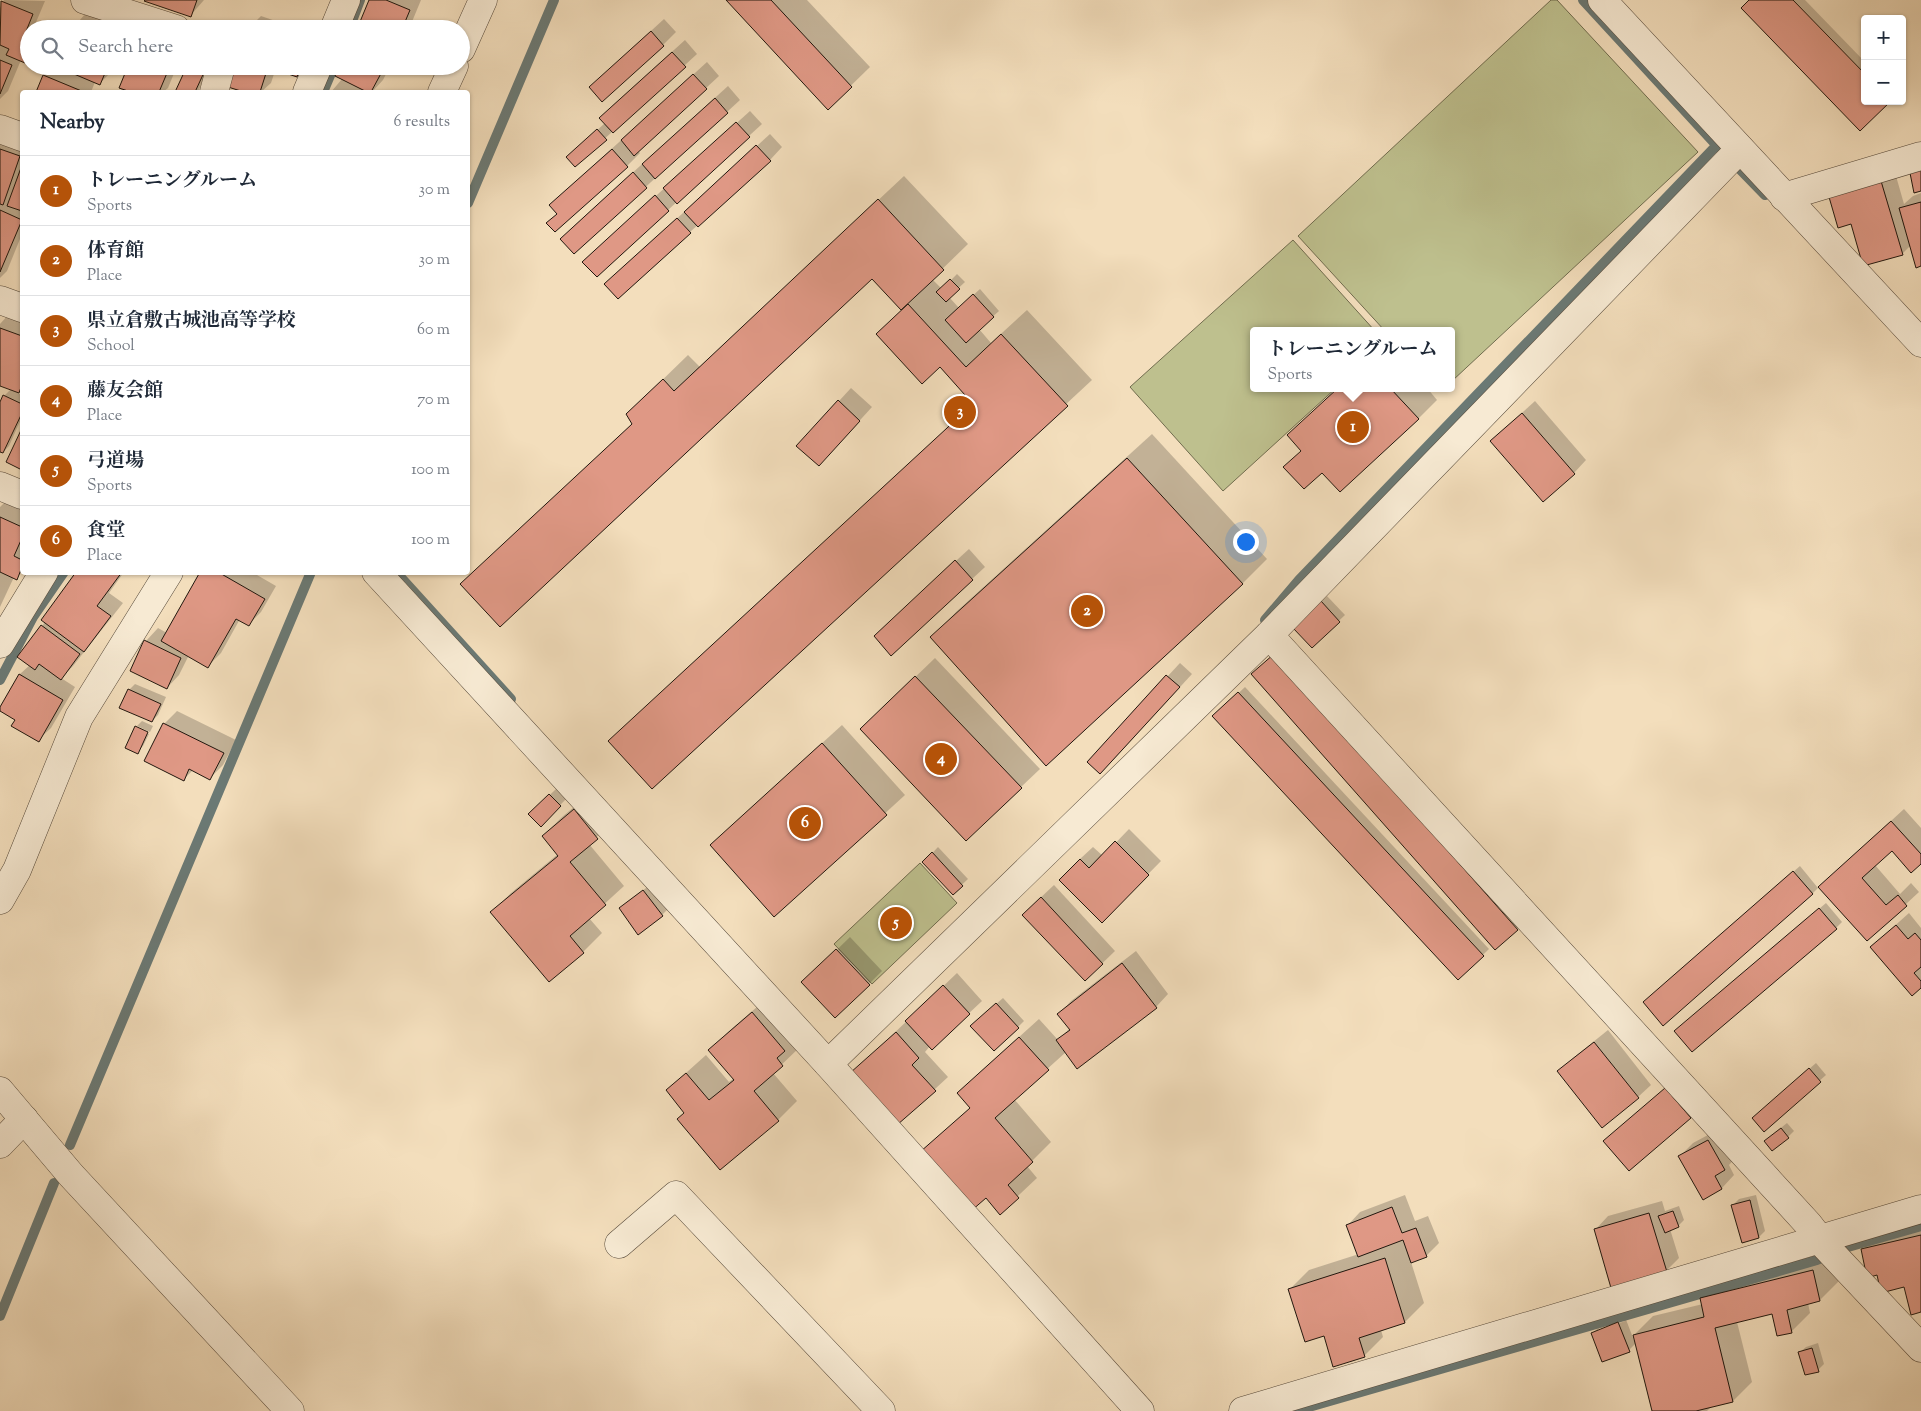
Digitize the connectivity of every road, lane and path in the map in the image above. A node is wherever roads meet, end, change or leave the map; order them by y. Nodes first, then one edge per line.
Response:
1 (85, 0) edge
2 (346, 0) edge
3 (483, 0) edge
4 (1602, 0) edge
5 (148, 20) edge
6 (338, 20) edge
7 (470, 29) edge
8 (314, 75) edge
9 (450, 75) edge
10 (308, 90) edge
11 (443, 90) edge
12 (0, 129) edge
13 (20, 136) edge
14 (1733, 156) junction
15 (1921, 156) edge
16 (1778, 191) junction
17 (0, 300) edge
18 (20, 307) edge
19 (1921, 343) edge
20 (0, 486) edge
21 (20, 494) edge
22 (42, 575) edge
23 (166, 575) edge
24 (379, 575) edge
25 (1269, 635) junction
26 (0, 644) edge
27 (0, 900) edge
28 (828, 1064) junction
29 (0, 1091) edge
30 (24, 1119) junction
31 (0, 1144) edge
32 (1921, 1209) edge
33 (619, 1244) dead end
34 (1828, 1249) junction
35 (1921, 1348) edge
36 (290, 1411) edge
37 (880, 1411) edge
38 (1140, 1411) edge
39 (1243, 1411) edge

1 - 5 street
2 - 6 street
3 - 7 street
4 - 14 street
8 - 10 street
9 - 11 street
12 - 13 street
14 - 16 street
14 - 25 street
15 - 16 street
16 - 19 street
17 - 18 street
20 - 21 street
22 - 26 street
23 - 27 street
24 - 28 street
25 - 28 street
25 - 34 street
28 - 38 street
29 - 30 street
30 - 31 street
30 - 36 street
32 - 34 street
33 - 37 street
34 - 35 street
34 - 39 street

